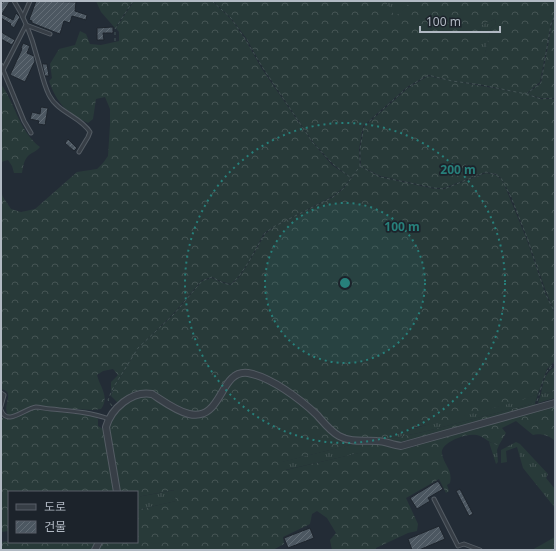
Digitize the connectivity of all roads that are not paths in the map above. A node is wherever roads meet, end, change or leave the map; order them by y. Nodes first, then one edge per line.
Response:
1 (14, 1) edge
2 (30, 1) edge
3 (23, 17) junction
4 (26, 25) junction
5 (50, 34) dead end
6 (1, 65) edge
7 (3, 70) junction
8 (31, 132) dead end
9 (79, 152) dead end
10 (1, 393) edge
11 (555, 403) edge
12 (1, 406) edge
13 (1, 410) edge
14 (109, 419) junction
15 (117, 491) edge
16 (434, 499) dead end
17 (480, 550) edge

1 - 3 lane
2 - 3 lane
3 - 4 lane
4 - 5 lane
4 - 7 lane
4 - 9 lane
6 - 7 lane
7 - 8 lane
10 - 12 lane
11 - 14 street
13 - 14 lane
14 - 15 street
16 - 17 lane

